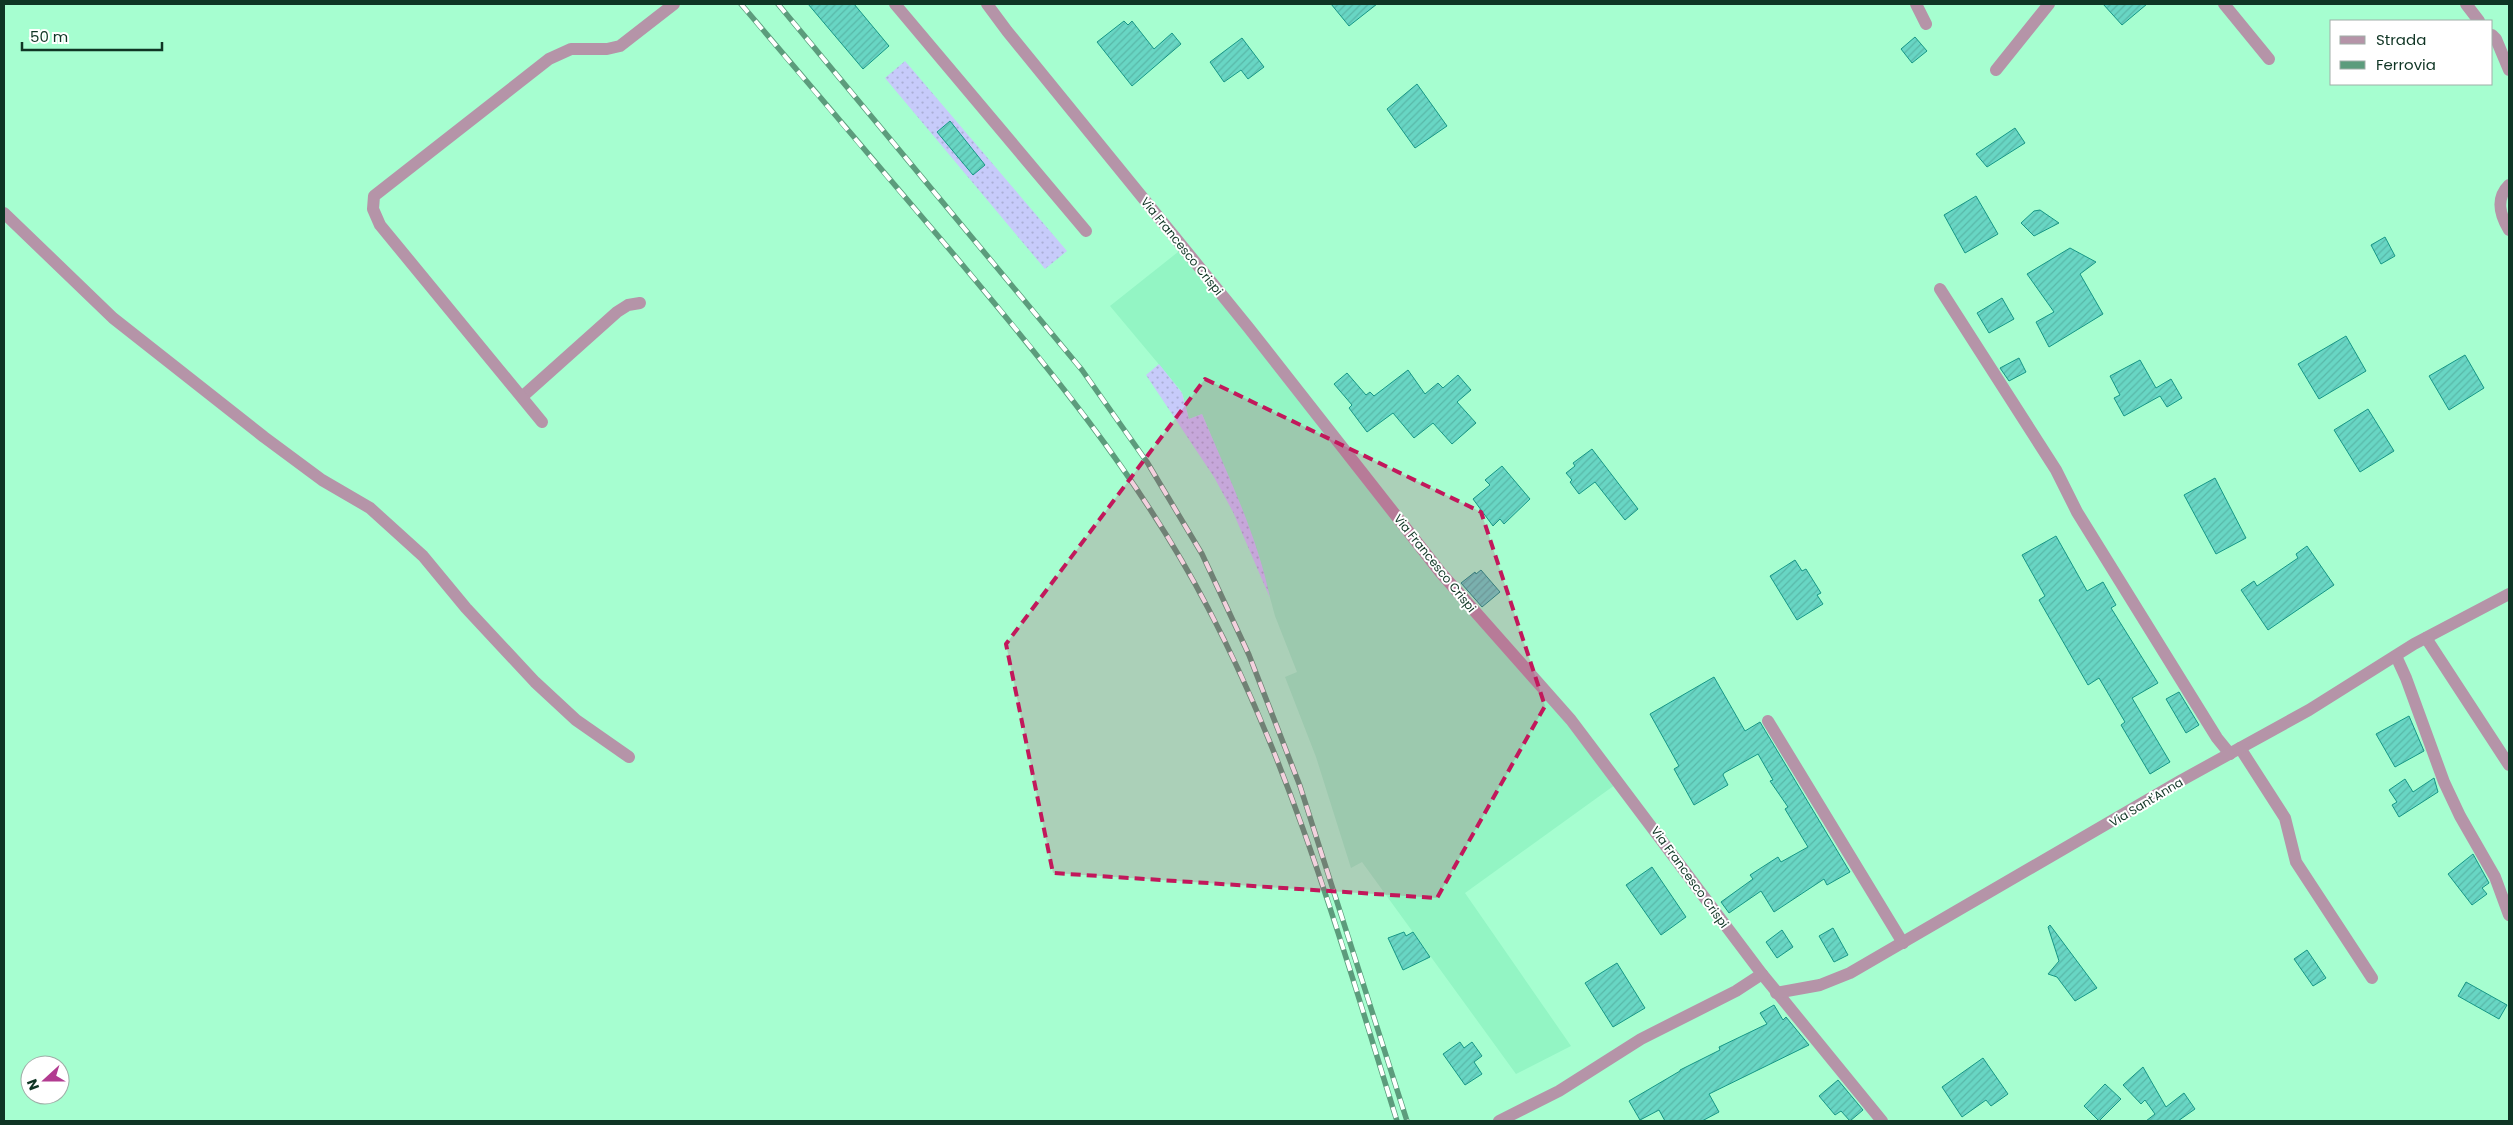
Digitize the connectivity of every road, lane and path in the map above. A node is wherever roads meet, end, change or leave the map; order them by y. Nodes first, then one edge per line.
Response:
1 (674, 4) edge
2 (894, 4) edge
3 (987, 4) edge
4 (1916, 4) edge
5 (2049, 4) edge
6 (2224, 4) edge
7 (2466, 4) edge
8 (2478, 20) edge
9 (1926, 24) dead end
10 (2493, 36) edge
11 (2269, 59) dead end
12 (1996, 70) dead end
13 (2509, 70) edge
14 (2509, 185) edge
15 (4, 213) edge
16 (2509, 230) edge
17 (1086, 231) dead end
18 (1940, 289) dead end
19 (640, 303) dead end
20 (523, 396) junction
21 (542, 422) dead end
22 (2509, 594) edge
23 (2426, 638) junction
24 (2396, 656) junction
25 (1768, 720) dead end
26 (2235, 751) junction
27 (629, 757) dead end
28 (2509, 765) edge
29 (2509, 916) edge
30 (1903, 943) junction
31 (1762, 974) junction
32 (2372, 978) dead end
33 (1776, 993) junction
34 (1499, 1121) edge
35 (1882, 1121) edge

1 - 20 street
2 - 17 street
3 - 31 street, Via Francesco Crispi
4 - 9 street
5 - 12 street
6 - 11 street
7 - 8 street
10 - 13 street
14 - 16 street
15 - 27 street
18 - 26 street
19 - 20 street
20 - 21 street
22 - 23 street, Via Sant'Anna
23 - 24 street, Via Sant'Anna
23 - 28 street
24 - 26 street, Via Sant'Anna
24 - 29 street
25 - 30 street
26 - 30 street, Via Sant'Anna
26 - 32 street
30 - 33 street, Via Sant'Anna
31 - 33 street, Via Francesco Crispi
31 - 34 street
33 - 35 street, Via Francesco Crispi

